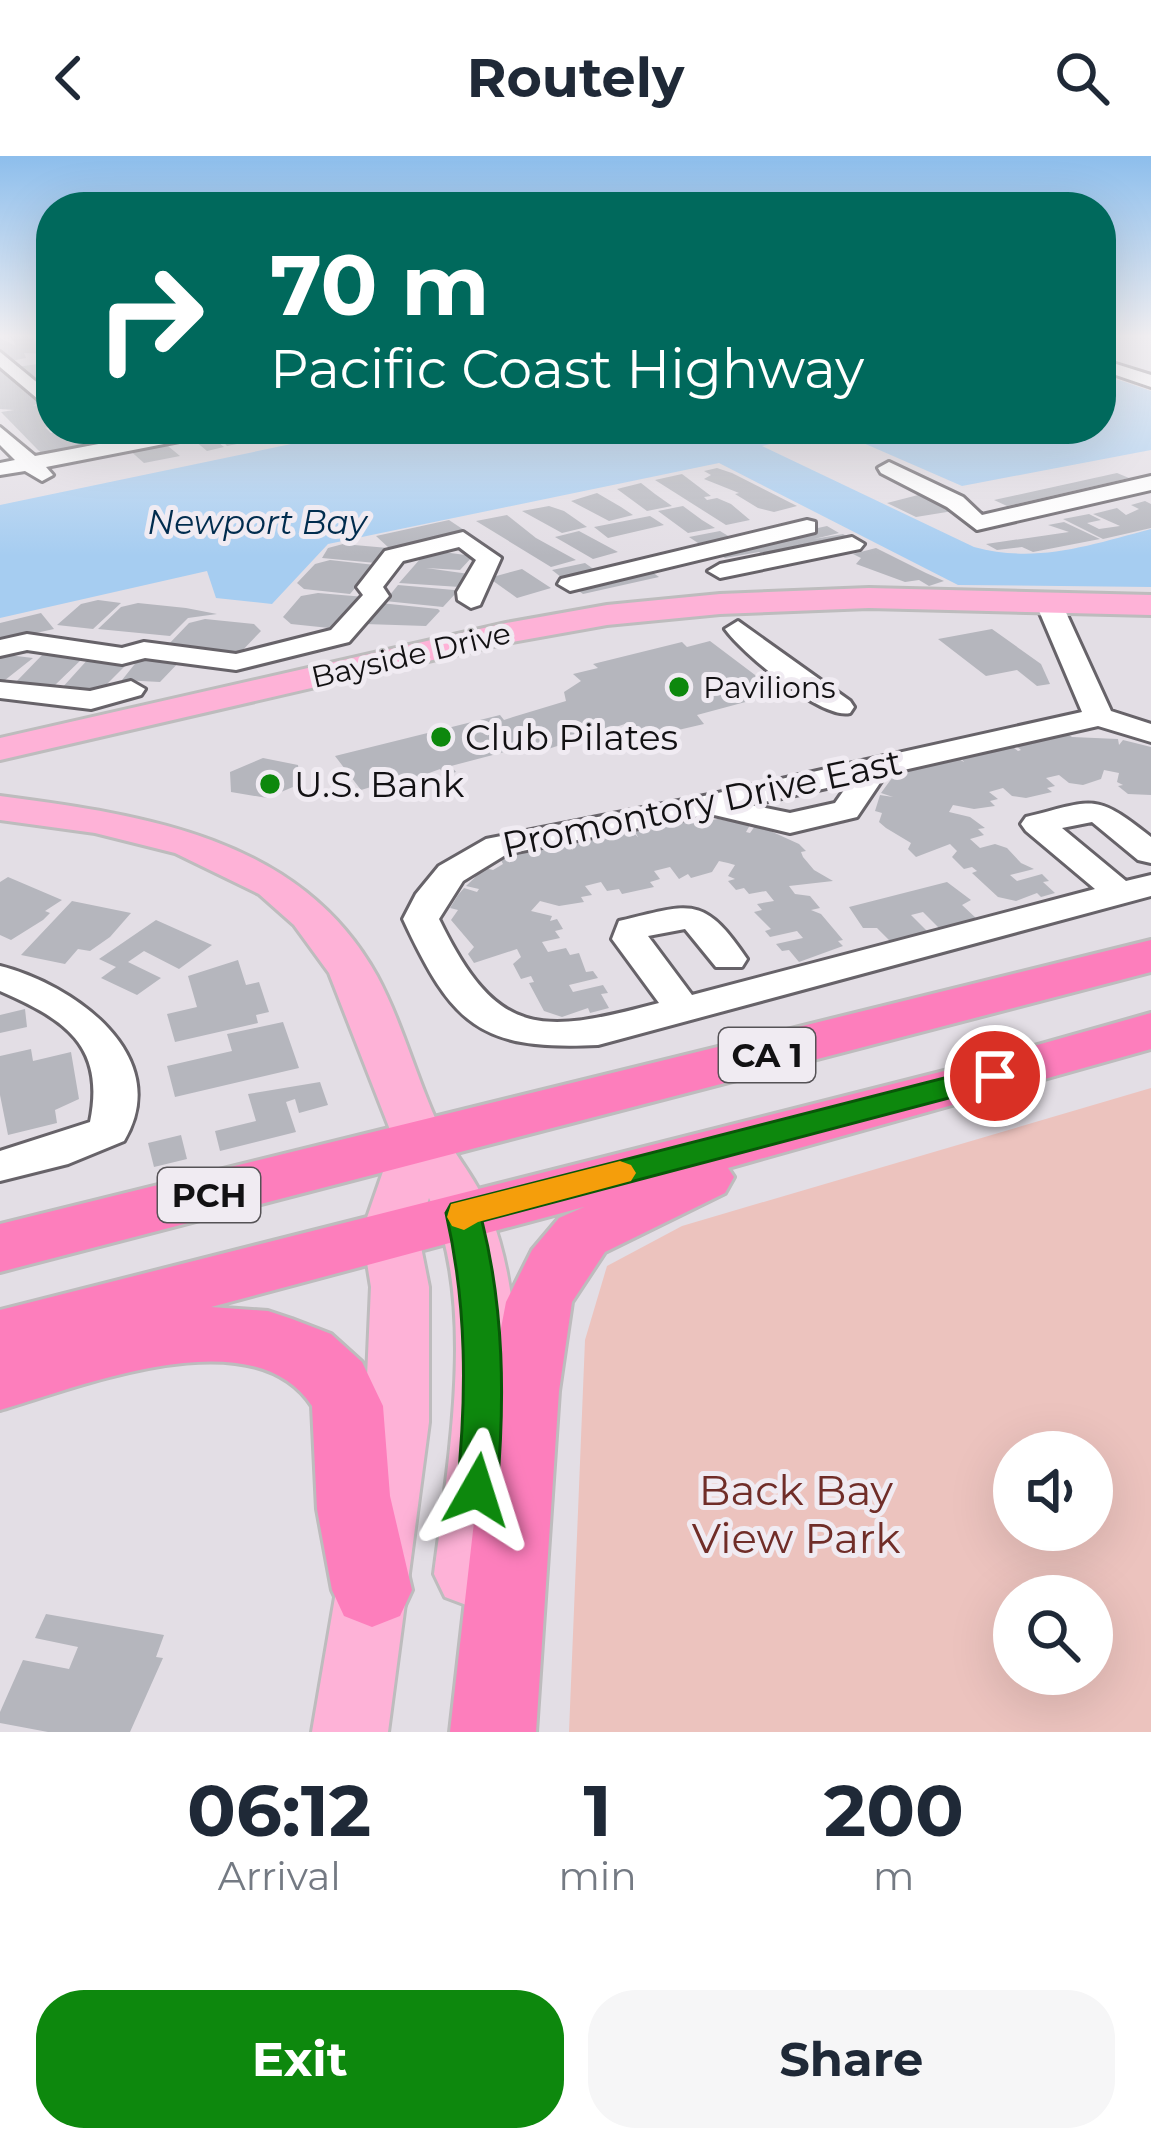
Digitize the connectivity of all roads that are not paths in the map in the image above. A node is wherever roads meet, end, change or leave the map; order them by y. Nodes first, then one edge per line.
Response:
1 (0, 434) edge
2 (96, 444) edge
3 (122, 444) edge
4 (182, 444) edge
5 (101, 449) junction
6 (194, 453) dead end
7 (1151, 461) edge
8 (30, 463) junction
9 (889, 468) dead end
10 (0, 469) edge
11 (49, 482) dead end
12 (1151, 483) edge
13 (955, 502) junction
14 (807, 527) dead end
15 (852, 544) dead end
16 (665, 559) junction
17 (747, 565) junction
18 (693, 577) junction
19 (774, 582) dead end
20 (570, 584) dead end
21 (471, 600) dead end
22 (1151, 604) edge
23 (1052, 611) junction
24 (1151, 616) edge
25 (729, 617) junction
26 (0, 648) edge
27 (131, 689) dead end
28 (10, 691) edge
29 (840, 707) dead end
30 (67, 716) junction
31 (1099, 717) junction
32 (1151, 733) edge
33 (0, 749) edge
34 (0, 763) edge
35 (0, 808) edge
36 (1150, 853) edge
37 (1136, 890) edge
38 (1151, 956) edge
39 (730, 959) dead end
40 (0, 977) edge
41 (684, 1010) junction
42 (1151, 1030) edge
43 (857, 1112) junction
44 (419, 1143) junction
45 (0, 1166) edge
46 (463, 1213) junction
47 (390, 1232) junction
48 (0, 1248) edge
49 (0, 1336) edge
50 (0, 1381) edge
51 (371, 1590) junction
52 (350, 1732) edge
53 (454, 1732) edge
54 (493, 1732) edge

1 - 8 street
2 - 5 street
3 - 5 street
4 - 6 street
5 - 8 street
7 - 13 street
8 - 10 street
8 - 11 street
9 - 13 street
12 - 13 street
14 - 16 street
15 - 17 street
16 - 18 street
16 - 20 street
17 - 18 street
17 - 19 street
18 - 25 street
21 - 26 street
22 - 23 main road, Bayside Drive
23 - 24 main road, Bayside Drive
23 - 25 main road, Bayside Drive
23 - 31 street
25 - 29 street
25 - 30 main road, Bayside Drive
27 - 30 street
28 - 30 street
30 - 33 main road, Bayside Drive
30 - 34 main road
31 - 32 street, Promontory Drive East
31 - 41 street, Promontory Drive East
35 - 44 main road
36 - 37 street
37 - 41 street, Promontory Drive East
38 - 44 highway, CA 1
39 - 41 street
40 - 45 street
42 - 43 highway, CA 1
43 - 46 highway, CA 1
43 - 54 highway
44 - 46 main road
44 - 47 main road
44 - 48 highway, PCH
46 - 47 highway, CA 1
46 - 53 main road
47 - 49 highway, PCH
47 - 51 main road
50 - 51 highway
51 - 52 main road

